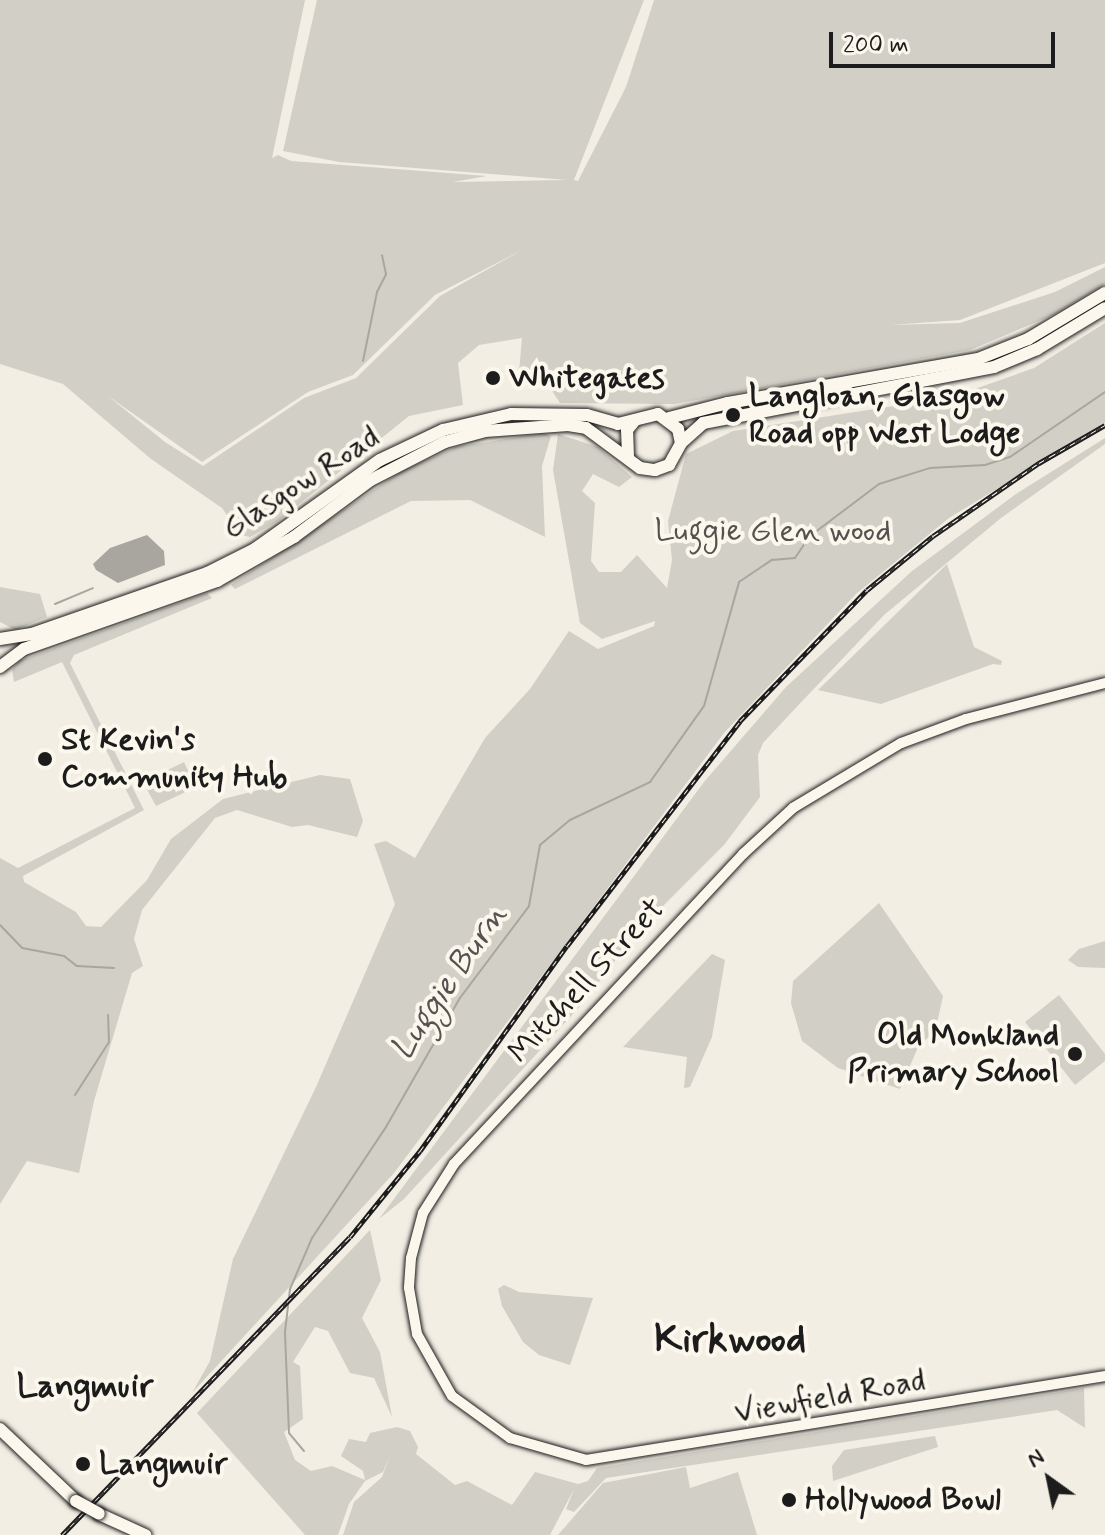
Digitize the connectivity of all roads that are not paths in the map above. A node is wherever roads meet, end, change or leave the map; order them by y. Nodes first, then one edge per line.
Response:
1 (1105, 293) edge
2 (1105, 308) edge
3 (669, 418) junction
4 (635, 420) junction
5 (681, 443) junction
6 (628, 457) junction
7 (320, 508) junction
8 (215, 576) junction
9 (0, 639) edge
10 (4, 662) edge
11 (1105, 683) edge
12 (1105, 1376) edge
13 (0, 1429) edge
14 (563, 1457) joint
15 (145, 1535) edge

1 - 3 main road, Glasgow Road
2 - 5 main road, Glasgow Road
3 - 4 main road, Glasgow Road
3 - 5 main road
4 - 6 main road
4 - 7 main road, Glasgow Road
5 - 6 main road, Glasgow Road
6 - 7 main road, Glasgow Road
7 - 8 main road, Glasgow Road
8 - 9 main road, Glasgow Road
8 - 10 main road, Glasgow Road
9 - 10 main road
11 - 14 street, Mitchell Street
12 - 14 street, Viewfield Road
13 - 15 main road, bridge

